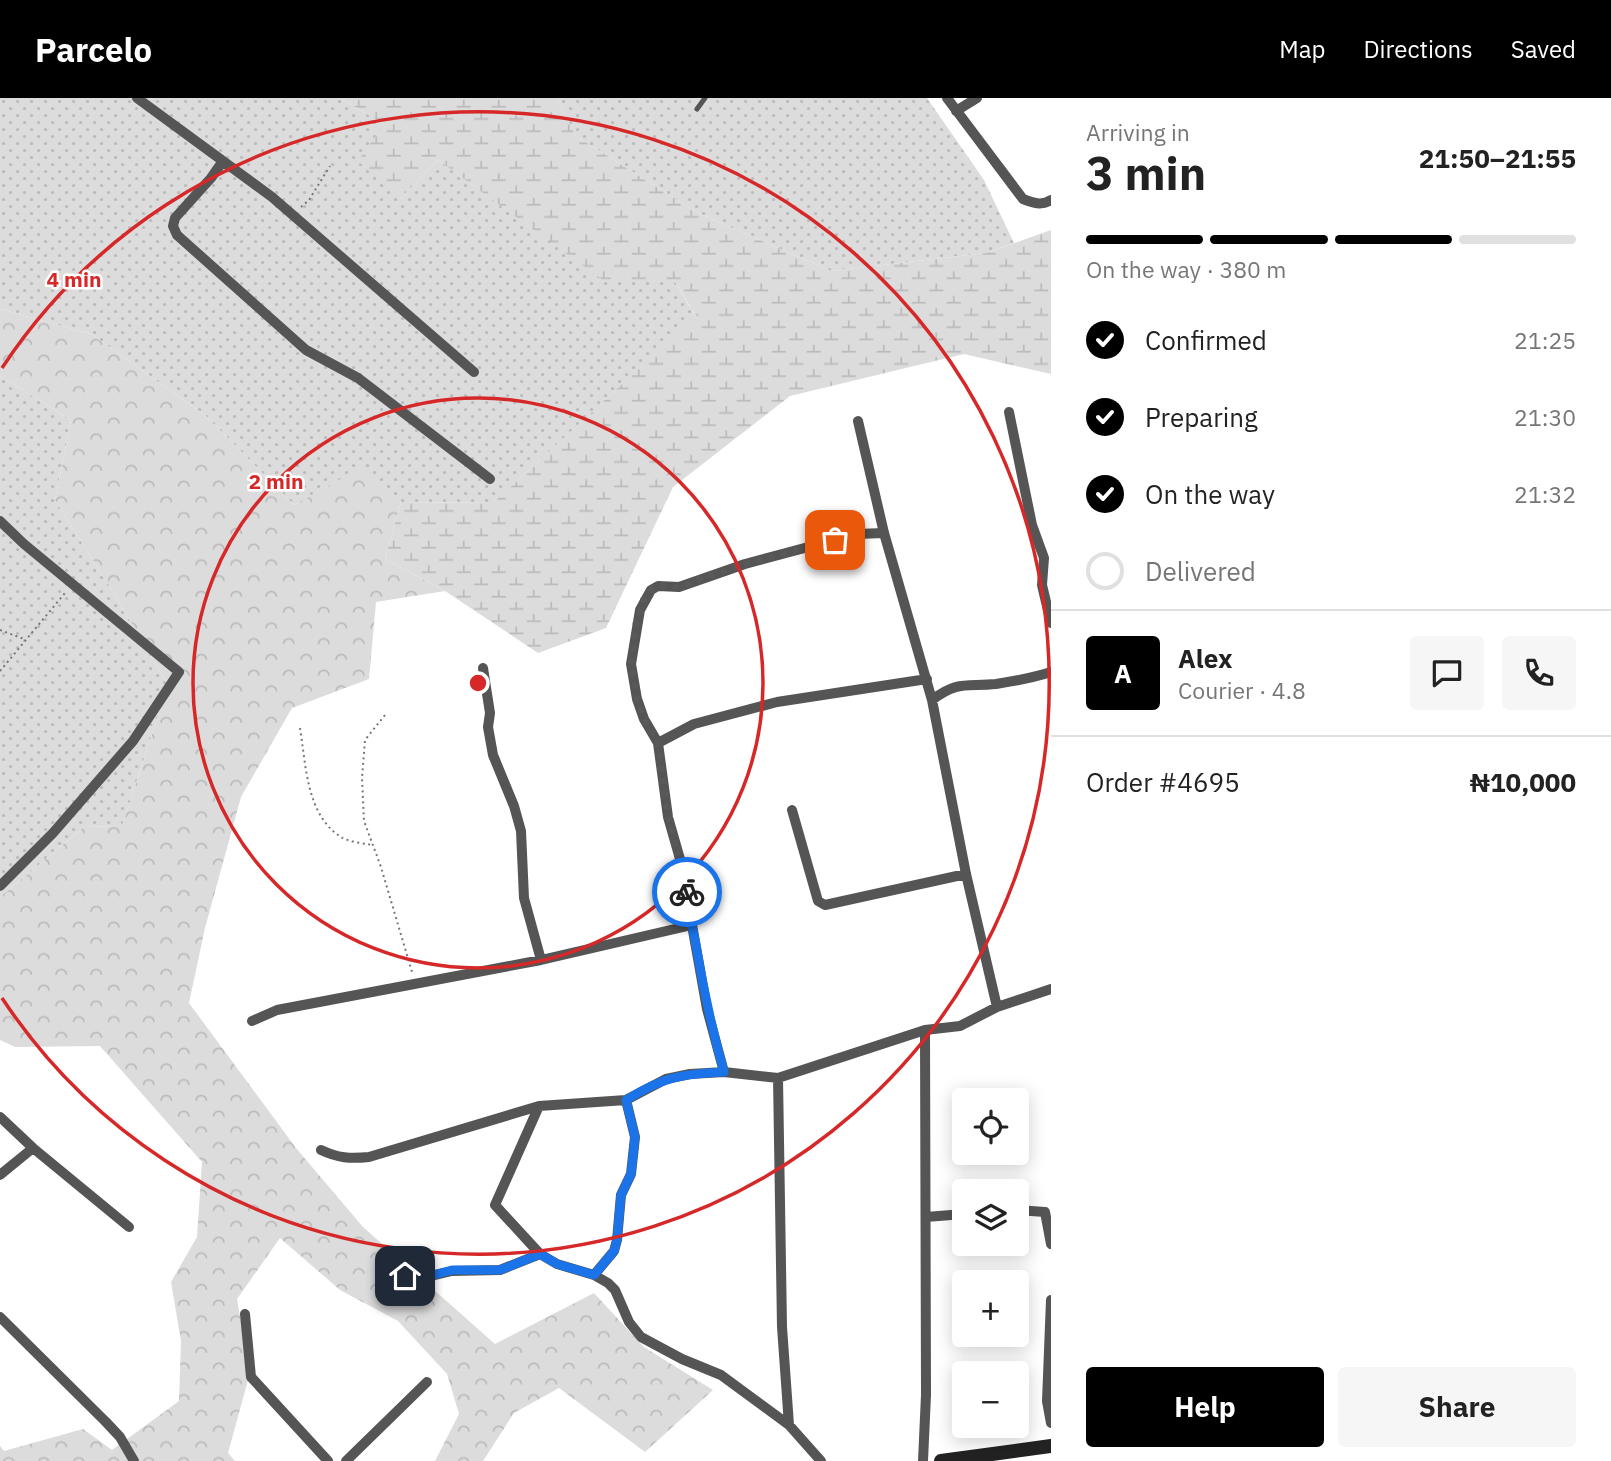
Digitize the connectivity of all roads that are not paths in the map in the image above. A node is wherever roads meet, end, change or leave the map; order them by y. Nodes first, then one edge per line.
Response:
1 (137, 98) edge
2 (705, 98) edge
3 (947, 98) edge
4 (977, 98) edge
5 (697, 109) dead end
6 (956, 111) junction
7 (223, 162) junction
8 (1051, 200) edge
9 (474, 372) dead end
10 (1009, 412) dead end
11 (858, 421) dead end
12 (490, 479) dead end
13 (0, 522) edge
14 (884, 533) junction
15 (1051, 623) edge
16 (483, 668) dead end
17 (1051, 672) edge
18 (927, 679) junction
19 (932, 700) junction
20 (658, 743) junction
21 (792, 810) dead end
22 (966, 874) junction
23 (0, 886) edge
24 (692, 925) junction
25 (541, 960) junction
26 (1051, 989) edge
27 (997, 1007) junction
28 (252, 1021) dead end
29 (925, 1030) junction
30 (724, 1072) junction
31 (778, 1078) junction
32 (626, 1100) junction
33 (539, 1106) junction
34 (0, 1117) edge
35 (33, 1148) junction
36 (320, 1150) dead end
37 (0, 1175) edge
38 (1029, 1211) edge
39 (952, 1215) edge
40 (926, 1217) junction
41 (129, 1227) dead end
42 (1051, 1244) edge
43 (540, 1254) junction
44 (381, 1262) dead end
45 (594, 1275) junction
46 (1051, 1300) edge
47 (245, 1314) dead end
48 (0, 1317) edge
49 (428, 1382) dead end
50 (1051, 1423) edge
51 (789, 1425) junction
52 (1051, 1446) edge
53 (134, 1461) edge
54 (328, 1461) edge
55 (346, 1461) edge
56 (821, 1461) edge
57 (923, 1461) edge
58 (941, 1461) edge

1 - 7 street
2 - 5 lane
3 - 6 street
4 - 6 street
6 - 8 street
7 - 9 street
7 - 12 street
10 - 15 street
11 - 14 street
13 - 23 street
14 - 18 street
14 - 20 street
16 - 25 street
17 - 19 street
18 - 19 street
18 - 20 street
19 - 22 street
20 - 24 street
21 - 22 street
22 - 27 street
24 - 25 street
24 - 30 street
25 - 28 street
26 - 27 street
27 - 29 street
29 - 31 street
29 - 40 street
30 - 31 street
30 - 32 street
31 - 51 street
32 - 33 street
32 - 45 street
33 - 36 street
33 - 43 street
34 - 35 street
35 - 37 street
35 - 41 street
38 - 42 street
39 - 40 street
40 - 57 street
43 - 44 street
43 - 45 street
45 - 51 street
46 - 50 street
47 - 54 street
48 - 53 street
49 - 55 street
51 - 56 street
52 - 58 street

